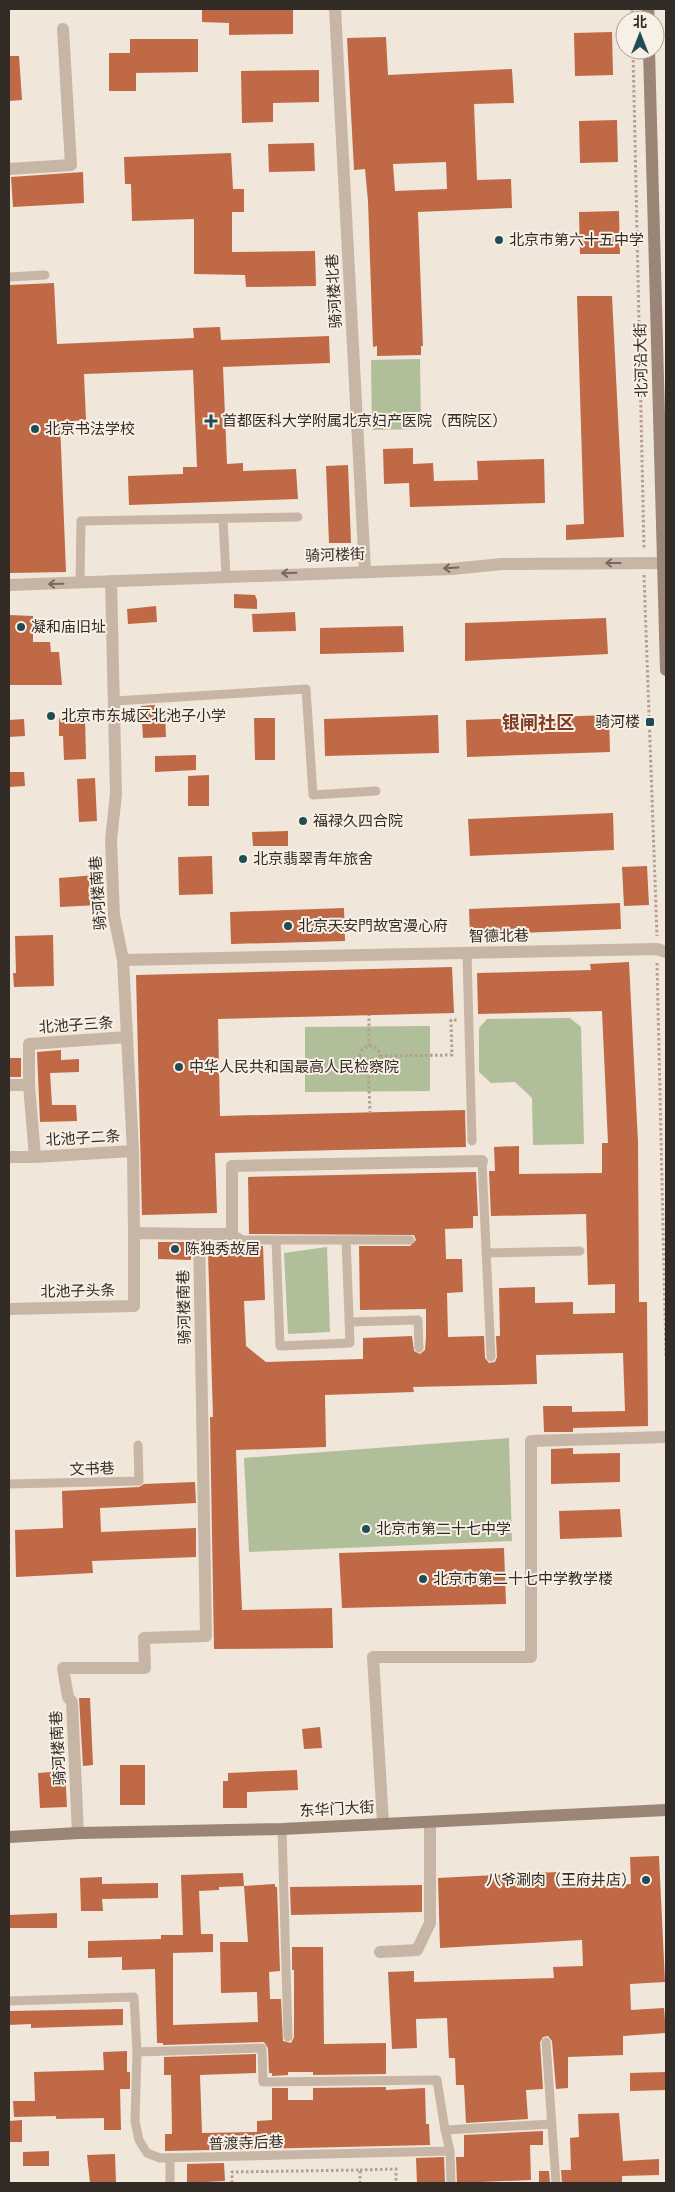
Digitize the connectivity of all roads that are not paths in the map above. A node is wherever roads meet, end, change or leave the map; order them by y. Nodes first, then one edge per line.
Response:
1 (335, 9) edge
2 (63, 30) dead end
3 (649, 60) edge
4 (9, 169) edge
5 (45, 275) dead end
6 (9, 277) edge
7 (298, 517) dead end
8 (223, 519) junction
9 (662, 563) junction
10 (365, 571) junction
11 (226, 576) junction
12 (111, 581) junction
13 (80, 583) junction
14 (9, 585) edge
15 (666, 670) edge
16 (115, 701) junction
17 (376, 791) dead end
18 (662, 951) edge
19 (467, 953) junction
20 (123, 960) junction
21 (127, 1038) junction
22 (9, 1085) edge
23 (29, 1085) junction
24 (472, 1141) dead end
25 (132, 1151) junction
26 (9, 1157) edge
27 (35, 1157) junction
28 (482, 1162) joint
29 (134, 1233) junction
30 (199, 1234) junction
31 (232, 1234) junction
32 (276, 1240) junction
33 (346, 1240) junction
34 (410, 1240) dead end
35 (580, 1251) dead end
36 (486, 1254) junction
37 (9, 1309) edge
38 (349, 1322) junction
39 (419, 1348) dead end
40 (491, 1357) dead end
41 (666, 1437) edge
42 (138, 1444) dead end
43 (9, 1484) edge
44 (666, 1810) edge
45 (430, 1822) junction
46 (383, 1823) junction
47 (282, 1829) junction
48 (78, 1833) junction
49 (9, 1837) edge
50 (380, 1952) dead end
51 (9, 2001) edge
52 (288, 2037) dead end
53 (546, 2042) dead end
54 (137, 2052) junction
55 (552, 2124) junction
56 (445, 2130) junction
57 (450, 2151) junction
58 (170, 2159) junction
59 (170, 2183) edge
60 (452, 2183) edge
61 (556, 2183) edge

1 - 10 street, 骑河楼北巷
2 - 4 street
3 - 9 main road, 北河沿大街
5 - 6 lane
7 - 8 lane
8 - 11 lane
8 - 13 lane
9 -> 10 street, 骑河楼街
9 - 15 main road, 北河沿大街
10 -> 11 street, 骑河楼街
11 - 12 street, 骑河楼街
12 - 13 street, 骑河楼街
12 - 16 street, 骑河楼南巷
13 -> 14 street, 骑河楼街
16 - 17 lane
16 - 20 street, 骑河楼南巷
18 - 19 street, 智德北巷
19 - 20 street, 智德北巷
19 - 24 lane
20 - 21 street, 骑河楼南巷
21 - 23 street, 北池子三条
21 - 25 street, 骑河楼南巷
22 - 23 street
23 - 27 street, 北池子二条
25 - 27 street, 北池子二条
25 - 29 street, 骑河楼南巷
26 - 27 street, 北池子二条
28 - 31 street
28 - 36 lane
29 - 30 street
29 - 37 street, 北池子头条
30 - 31 street
30 - 48 street, 骑河楼南巷
31 - 32 lane
32 - 33 lane
32 - 38 lane
33 - 34 lane
33 - 38 lane
35 - 36 lane
36 - 40 lane
38 - 39 lane
41 - 46 street
42 - 43 lane, 文书巷
44 - 45 main road, 东华门大街
45 - 46 main road, 东华门大街
45 - 50 street
46 - 47 main road, 东华门大街
47 - 48 main road, 东华门大街
47 - 52 lane
48 - 49 main road, 东华门大街
51 - 54 lane, 普渡寺后巷
53 - 55 lane
54 - 56 lane
54 - 58 lane, 普渡寺后巷
55 - 56 lane
55 - 61 lane
56 - 57 lane
57 - 58 lane, 普渡寺后巷
57 - 60 lane
58 - 59 lane

